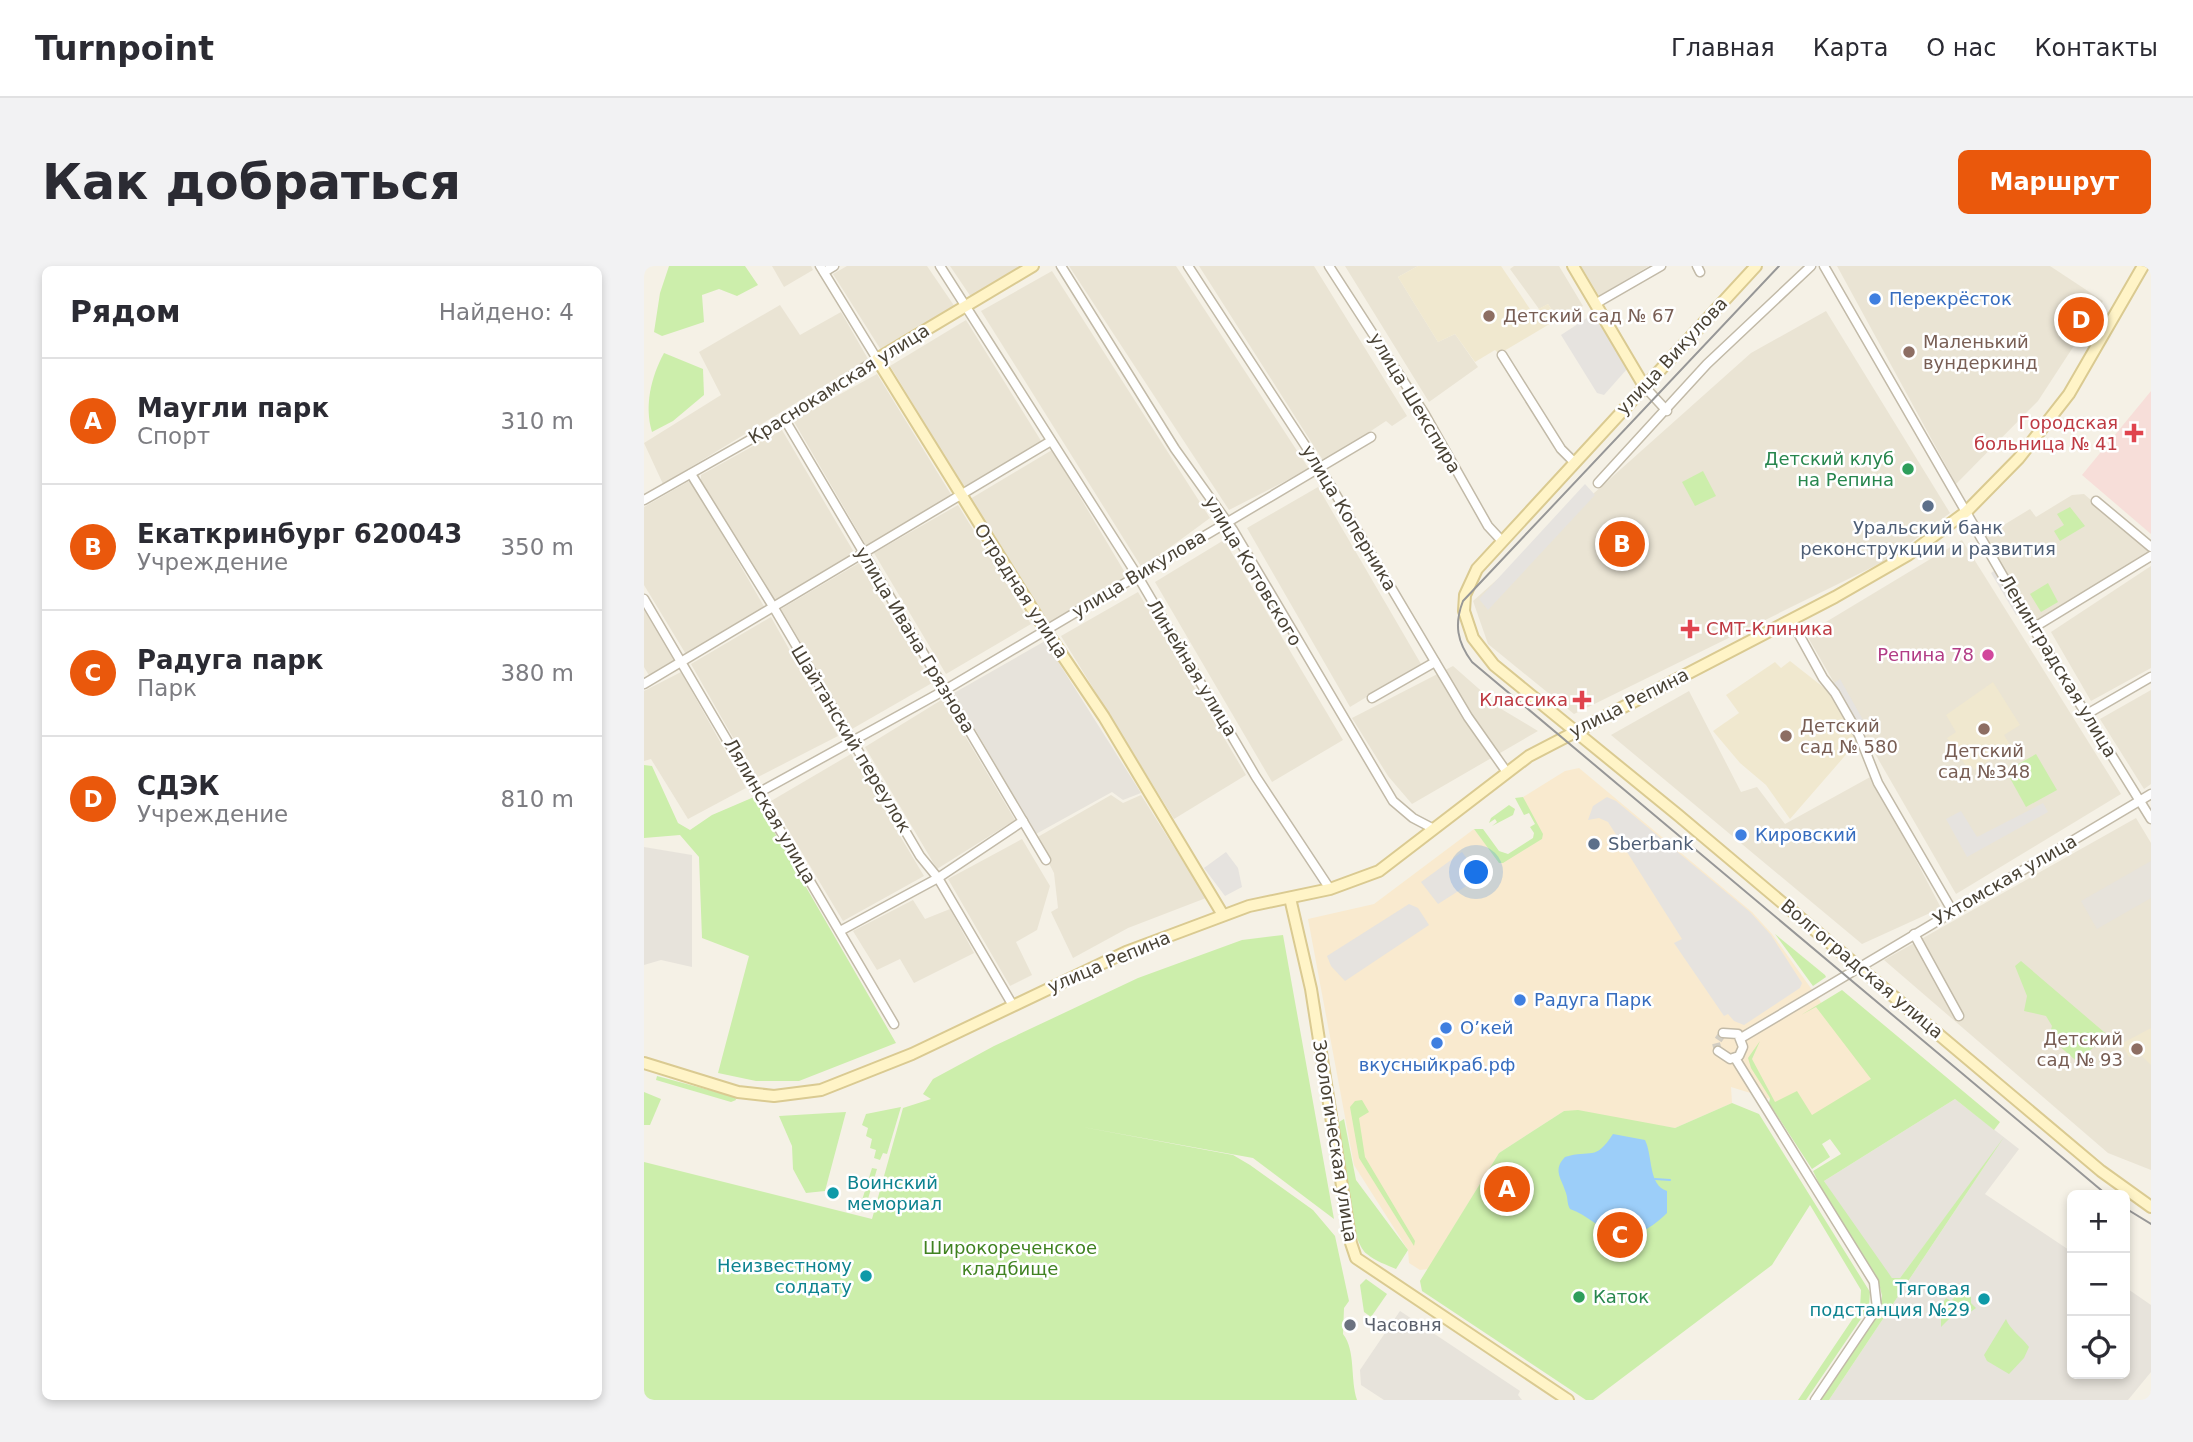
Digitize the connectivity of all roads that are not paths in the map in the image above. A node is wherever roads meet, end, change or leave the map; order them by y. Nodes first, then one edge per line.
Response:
1 (834, 266) edge
2 (940, 266) edge
3 (1032, 266) edge
4 (1061, 266) edge
5 (1188, 266) edge
6 (1329, 266) edge
7 (1573, 266) edge
8 (1661, 266) edge
9 (1756, 266) edge
10 (1811, 266) edge
11 (1824, 266) edge
12 (2143, 266) edge
13 (822, 269) edge
14 (966, 304) junction
15 (1595, 304) junction
16 (1502, 355) dead end
17 (877, 359) junction
18 (1644, 386) junction
19 (1667, 411) junction
20 (785, 420) junction
21 (1371, 437) dead end
22 (1051, 441) junction
23 (1575, 463) junction
24 (1320, 468) junction
25 (691, 474) junction
26 (1598, 483) dead end
27 (960, 495) junction
28 (644, 500) edge
29 (2096, 501) dead end
30 (1966, 512) junction
31 (1226, 521) junction
32 (1501, 540) junction
33 (2151, 547) edge
34 (864, 554) junction
35 (2151, 556) edge
36 (1137, 575) junction
37 (644, 599) edge
38 (774, 608) junction
39 (1791, 621) junction
40 (2033, 628) junction
41 (1046, 631) junction
42 (1435, 662) junction
43 (682, 663) junction
44 (2151, 677) edge
45 (644, 684) edge
46 (945, 690) junction
47 (1372, 698) dead end
48 (2087, 714) junction
49 (1575, 730) junction
50 (852, 743) junction
51 (1506, 771) junction
52 (760, 792) junction
53 (2151, 794) edge
54 (2140, 800) junction
55 (2151, 819) edge
56 (1023, 821) junction
57 (1434, 829) junction
58 (1046, 860) dead end
59 (938, 878) junction
60 (1331, 889) junction
61 (1290, 898) junction
62 (1953, 912) junction
63 (1223, 915) junction
64 (840, 930) junction
65 (1914, 934) junction
66 (1858, 966) junction
67 (1012, 1004) junction
68 (1959, 1016) dead end
69 (894, 1024) dead end
70 (1723, 1033) dead end
71 (1741, 1038) junction
72 (1717, 1051) dead end
73 (1735, 1058) junction
74 (644, 1063) edge
75 (2151, 1207) edge
76 (1568, 1400) edge
77 (1815, 1400) edge

1 - 13 street
2 - 14 street, Линейная улица
3 - 14 street, Краснокамская улица
4 - 31 street, улица Котовского
5 - 24 street, улица Коперника
6 - 32 street, улица Шекспира
7 - 15 street
8 - 15 street
9 - 18 street, улица Викулова
10 - 19 street
11 - 30 street, Ленинградская улица
12 - 30 street, улица Репина
13 - 17 street, Отрадная улица
14 - 17 street, Краснокамская улица
14 - 22 street, Линейная улица
15 - 18 street
16 - 23 street
17 - 20 street, Краснокамская улица
17 - 27 street, Отрадная улица
18 - 19 street
18 - 23 street, улица Викулова
19 - 26 street
20 - 25 street, Краснокамская улица
20 - 34 street, улица Ивана Грязнова
21 - 24 street, улица Викулова
22 - 27 street
22 - 36 street, Линейная улица
23 - 32 street, улица Викулова
24 - 31 street, улица Викулова
24 - 42 street, улица Коперника
25 - 28 street, Краснокамская улица
25 - 38 street, Шайтанский переулок
27 - 34 street
27 - 41 street, Отрадная улица
29 - 33 street
30 - 39 street, улица Репина
30 - 40 street, Ленинградская улица
31 - 36 street, улица Викулова
31 - 57 street, улица Котовского
32 - 49 street, улица Викулова
34 - 38 street
34 - 46 street, улица Ивана Грязнова
35 - 40 street
36 - 41 street, улица Викулова
36 - 60 street, Линейная улица
37 - 43 street, Лялинская улица
38 - 43 street
38 - 50 street, Шайтанский переулок
39 - 49 street, улица Репина
39 - 62 street
40 - 48 street, Ленинградская улица
41 - 46 street, улица Викулова
41 - 63 street, Отрадная улица
42 - 47 street
42 - 51 street, улица Коперника
43 - 45 street
43 - 52 street, Лялинская улица
44 - 48 street
46 - 50 street, улица Викулова
46 - 56 street, улица Ивана Грязнова
48 - 54 street, Ленинградская улица
49 - 51 street, улица Репина
49 - 66 street, Волгоградская улица
50 - 52 street, улица Викулова
50 - 59 street, Шайтанский переулок
51 - 57 street, улица Репина
52 - 64 street, Лялинская улица
53 - 54 street, Ухтомская улица
54 - 55 street, Ленинградская улица
54 - 62 street, Ухтомская улица
56 - 58 street, улица Ивана Грязнова
56 - 59 street
57 - 60 street, улица Репина
59 - 64 street
59 - 67 street, Шайтанский переулок
60 - 61 street, улица Репина
61 - 63 street, улица Репина
61 - 76 street, Зоологическая улица
62 - 65 street, Ухтомская улица
63 - 67 street, улица Репина
64 - 69 street, Лялинская улица
65 - 66 street, Ухтомская улица
65 - 68 street
66 - 71 street, Ухтомская улица
66 - 75 street, Волгоградская улица
67 - 74 street, улица Репина
70 - 71 street
71 - 73 street
72 - 73 street
73 - 77 street

